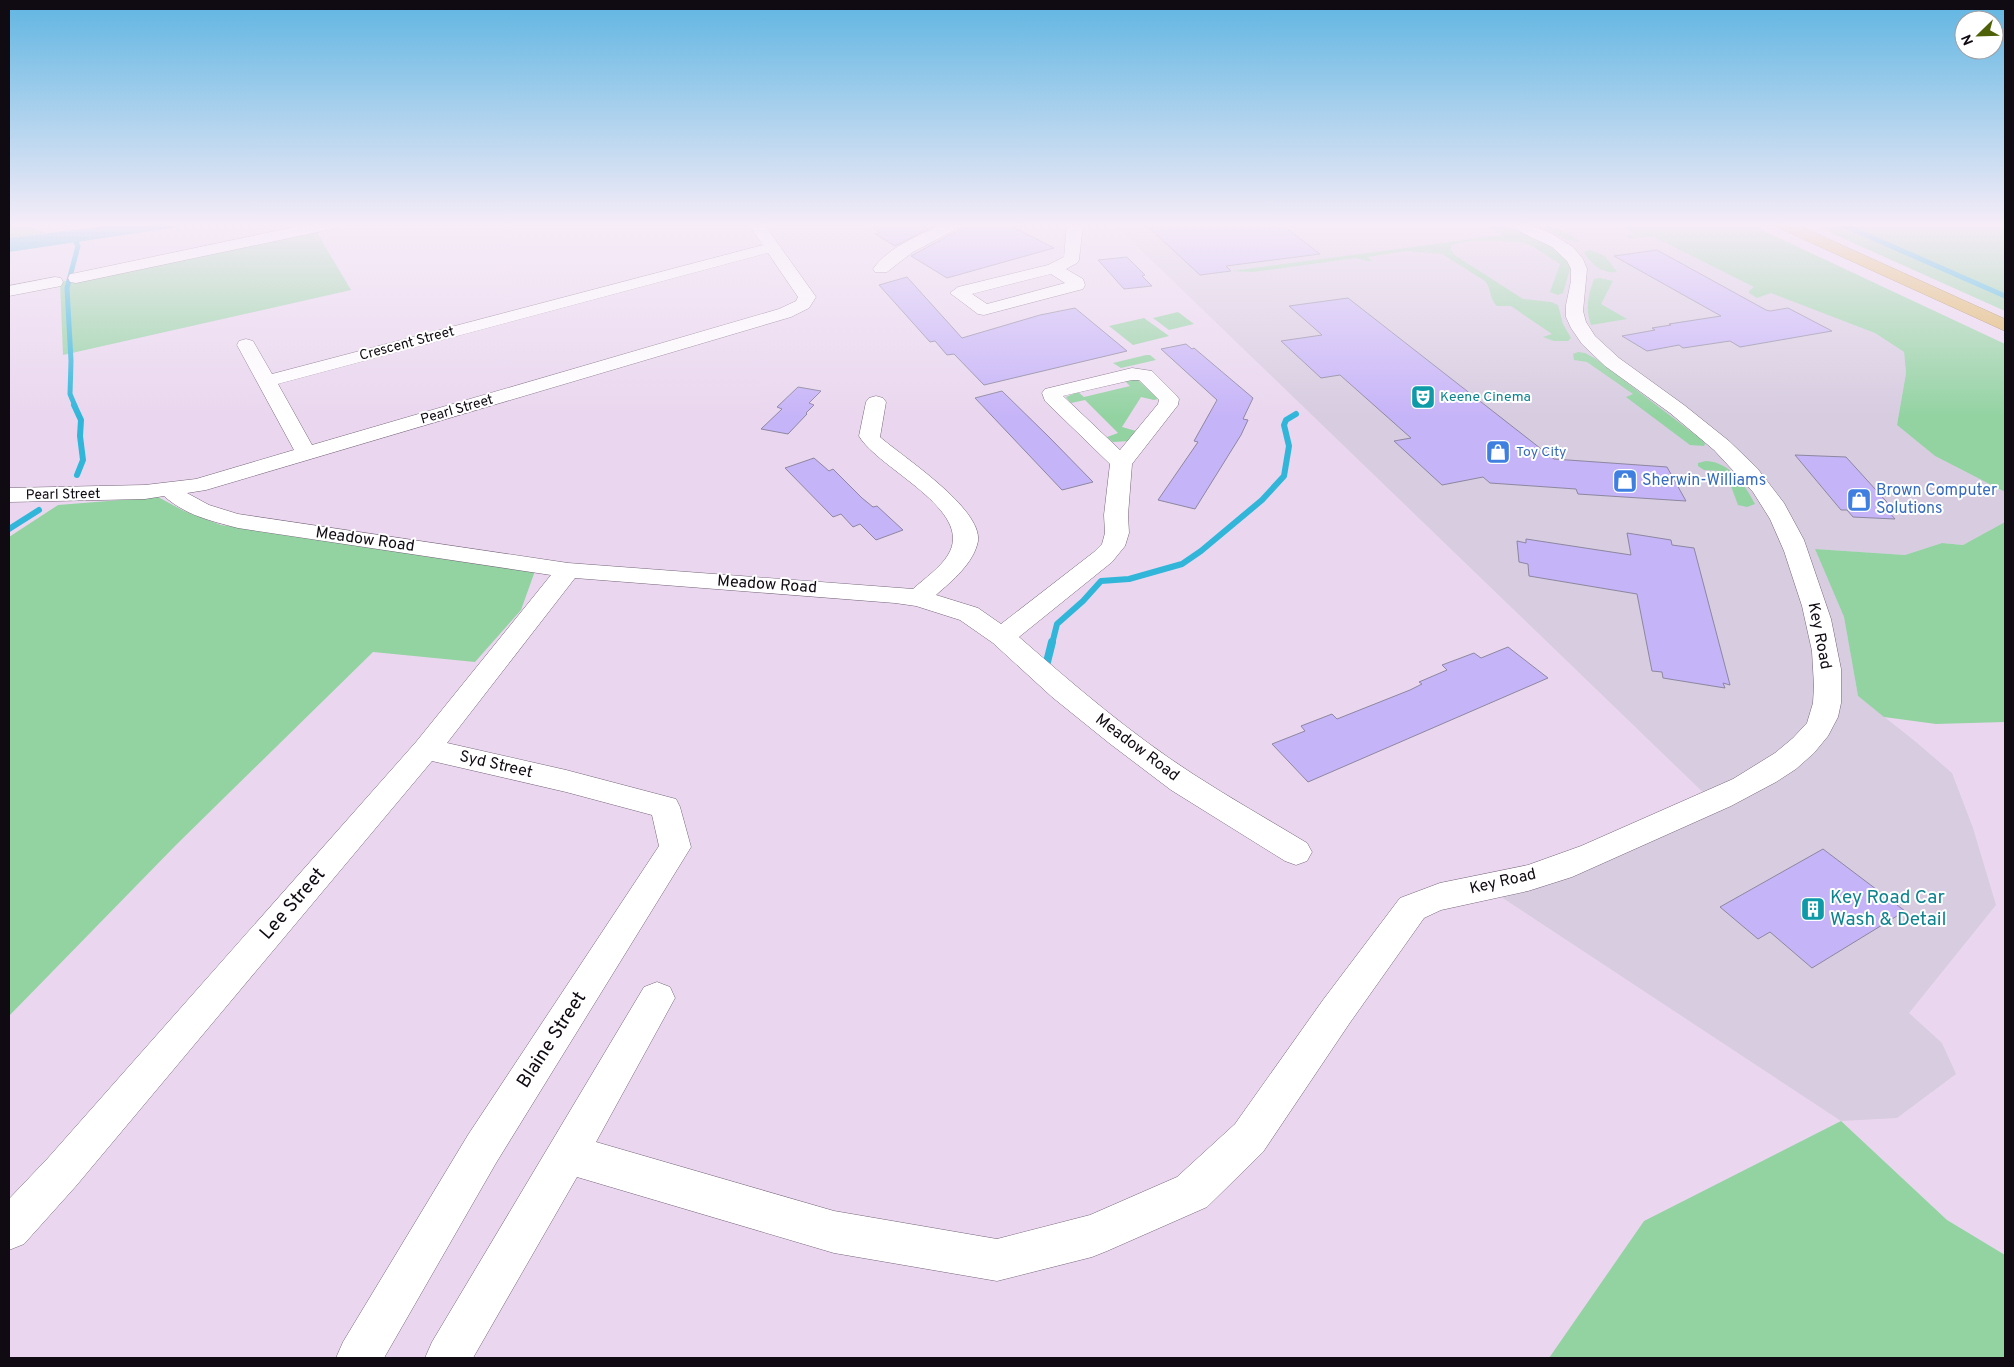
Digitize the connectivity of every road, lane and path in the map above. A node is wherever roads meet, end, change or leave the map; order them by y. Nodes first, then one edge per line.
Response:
1 (25, 288) edge
2 (616, 288) edge
3 (801, 288) edge
4 (977, 288) edge
5 (1067, 288) edge
6 (1576, 288) edge
7 (1921, 288) edge
8 (9, 291) edge
9 (2005, 326) edge
10 (246, 345) dead end
11 (267, 381) junction
12 (876, 402) dead end
13 (307, 454) junction
14 (1121, 463) junction
15 (170, 490) junction
16 (9, 495) edge
17 (568, 570) junction
18 (918, 598) junction
19 (1002, 637) junction
20 (426, 749) junction
21 (566, 781) joint
22 (1296, 852) dead end
23 (657, 998) dead end
24 (568, 1154) junction
25 (9, 1229) edge
26 (359, 1358) edge
27 (448, 1358) edge

1 - 8 street
2 - 11 street, Crescent Street
3 - 13 street, Pearl Street
4 - 5 street
6 - 24 street, Key Road
7 - 9 highway
10 - 11 street
11 - 13 street
12 - 18 street
13 - 15 street, Pearl Street
14 - 14 street
14 - 19 street
15 - 16 street, Pearl Street
15 - 17 street, Meadow Road
17 - 18 street, Meadow Road
17 - 20 street, Lee Street
18 - 19 street, Meadow Road
19 - 22 street, Meadow Road
20 - 21 street, Syd Street
20 - 25 street, Lee Street
21 - 26 street, Blaine Street
23 - 24 street
24 - 27 street

